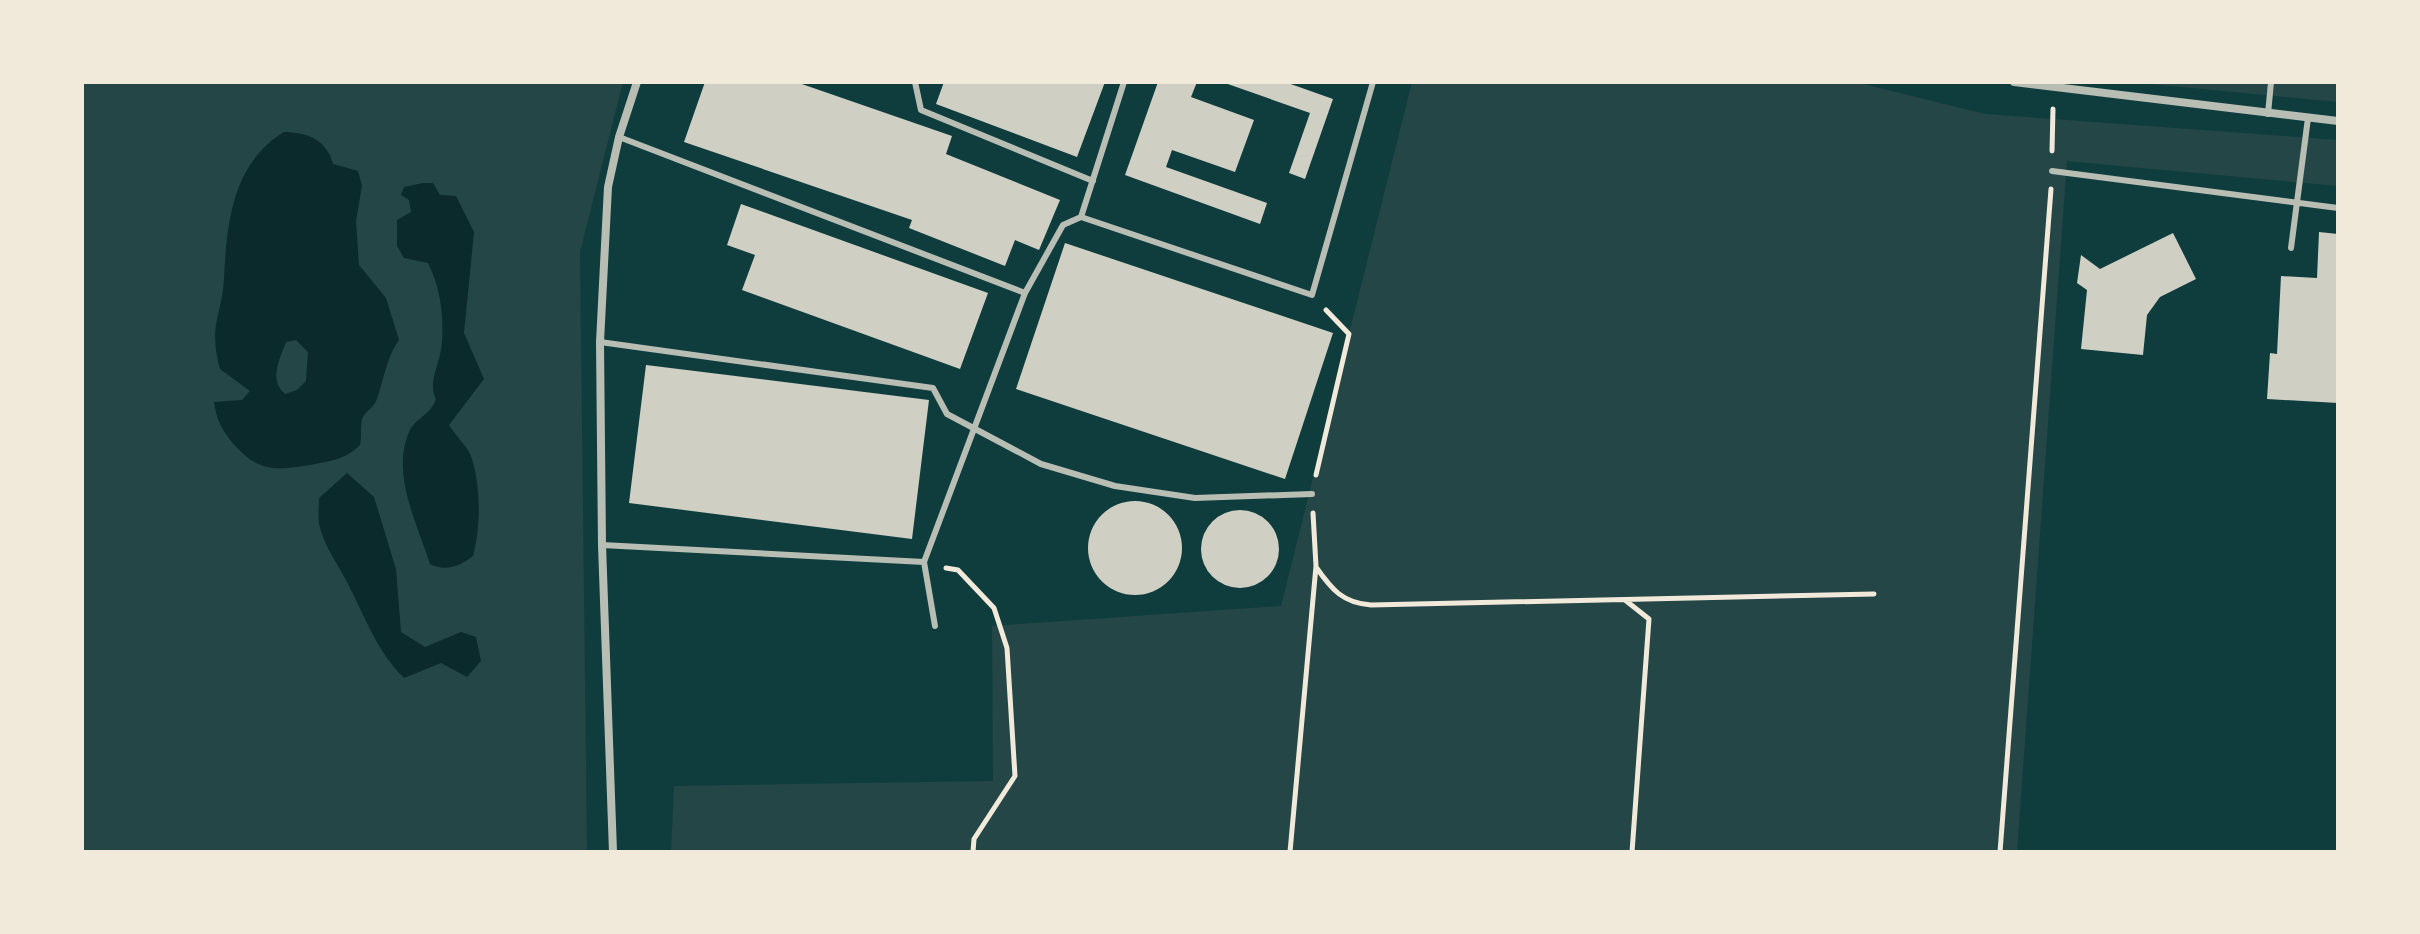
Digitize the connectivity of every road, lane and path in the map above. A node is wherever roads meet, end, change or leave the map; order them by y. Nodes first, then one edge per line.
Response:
1 (637, 82) edge
2 (915, 82) edge
3 (1124, 82) edge
4 (1373, 82) edge
5 (2014, 82) edge
6 (2271, 82) edge
7 (2053, 85) edge
8 (2268, 114) junction
9 (2308, 118) junction
10 (2338, 121) edge
11 (619, 137) junction
12 (2052, 171) junction
13 (1093, 181) junction
14 (2297, 205) junction
15 (2338, 208) edge
16 (1081, 217) junction
17 (2291, 248) dead end
18 (1025, 293) junction
19 (1312, 295) junction
20 (600, 342) junction
21 (975, 427) junction
22 (1312, 494) junction
23 (602, 545) junction
24 (924, 562) junction
25 (1316, 566) junction
26 (1874, 594) dead end
27 (1624, 600) junction
28 (935, 626) dead end
29 (613, 852) edge
30 (973, 852) edge
31 (1290, 852) edge
32 (1632, 852) edge
33 (2000, 852) edge

1 - 11 street
2 - 13 lane
3 - 13 lane
4 - 19 lane
5 - 7 street
6 - 8 lane
7 - 8 street
7 - 12 path
8 - 9 street
9 - 10 street
9 - 14 lane
11 - 18 lane
11 - 20 street
12 - 14 lane
12 - 33 path
13 - 16 lane
14 - 15 lane
14 - 17 lane
16 - 18 lane
16 - 19 lane
18 - 21 lane
19 - 22 path
20 - 21 lane
20 - 23 street
21 - 22 lane
21 - 24 lane
22 - 25 path
23 - 24 lane
23 - 29 street
24 - 28 lane
24 - 30 path
25 - 27 path
25 - 31 path
26 - 27 path
27 - 32 path

